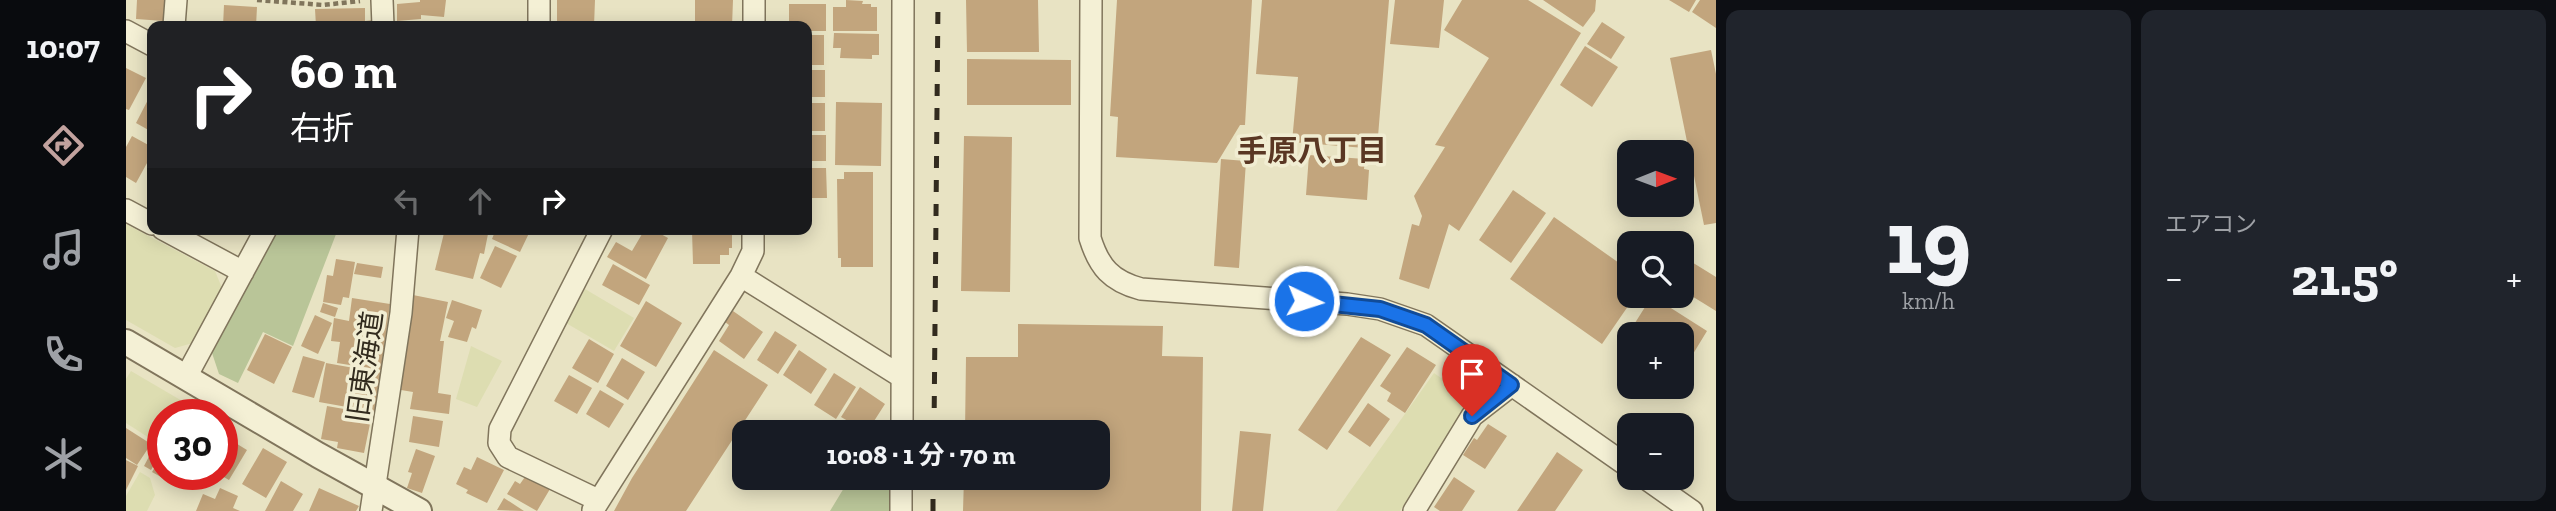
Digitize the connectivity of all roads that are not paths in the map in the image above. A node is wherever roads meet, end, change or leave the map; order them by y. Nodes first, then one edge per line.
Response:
1 (176, 0) edge
2 (382, 0) edge
3 (539, 0) edge
4 (754, 0) edge
5 (903, 0) edge
6 (1091, 0) edge
7 (174, 21) edge
8 (383, 21) edge
9 (539, 21) edge
10 (754, 21) edge
11 (126, 31) edge
12 (147, 42) edge
13 (126, 210) edge
14 (147, 221) edge
15 (174, 235) edge
16 (263, 235) edge
17 (408, 235) edge
18 (599, 235) edge
19 (753, 235) edge
20 (243, 272) junction
21 (741, 275) junction
22 (126, 342) edge
23 (186, 377) junction
24 (902, 377) junction
25 (1511, 385) junction
26 (902, 420) edge
27 (1617, 459) edge
28 (901, 490) edge
29 (1662, 490) edge
30 (373, 499) edge
31 (595, 506) edge
32 (419, 511) edge
33 (901, 511) edge
34 (1414, 511) edge
35 (1692, 511) edge

1 - 7 street
2 - 8 street
3 - 9 street
4 - 10 street
5 - 24 street
6 - 25 street
11 - 12 street
13 - 14 street
15 - 20 street
16 - 20 street
17 - 30 street, 旧東海道
18 - 31 street
19 - 21 street
20 - 23 street
21 - 24 street
21 - 31 street
22 - 23 street
23 - 30 street
24 - 26 street
25 - 27 street
25 - 34 street
28 - 33 street
29 - 35 street
30 - 32 street

